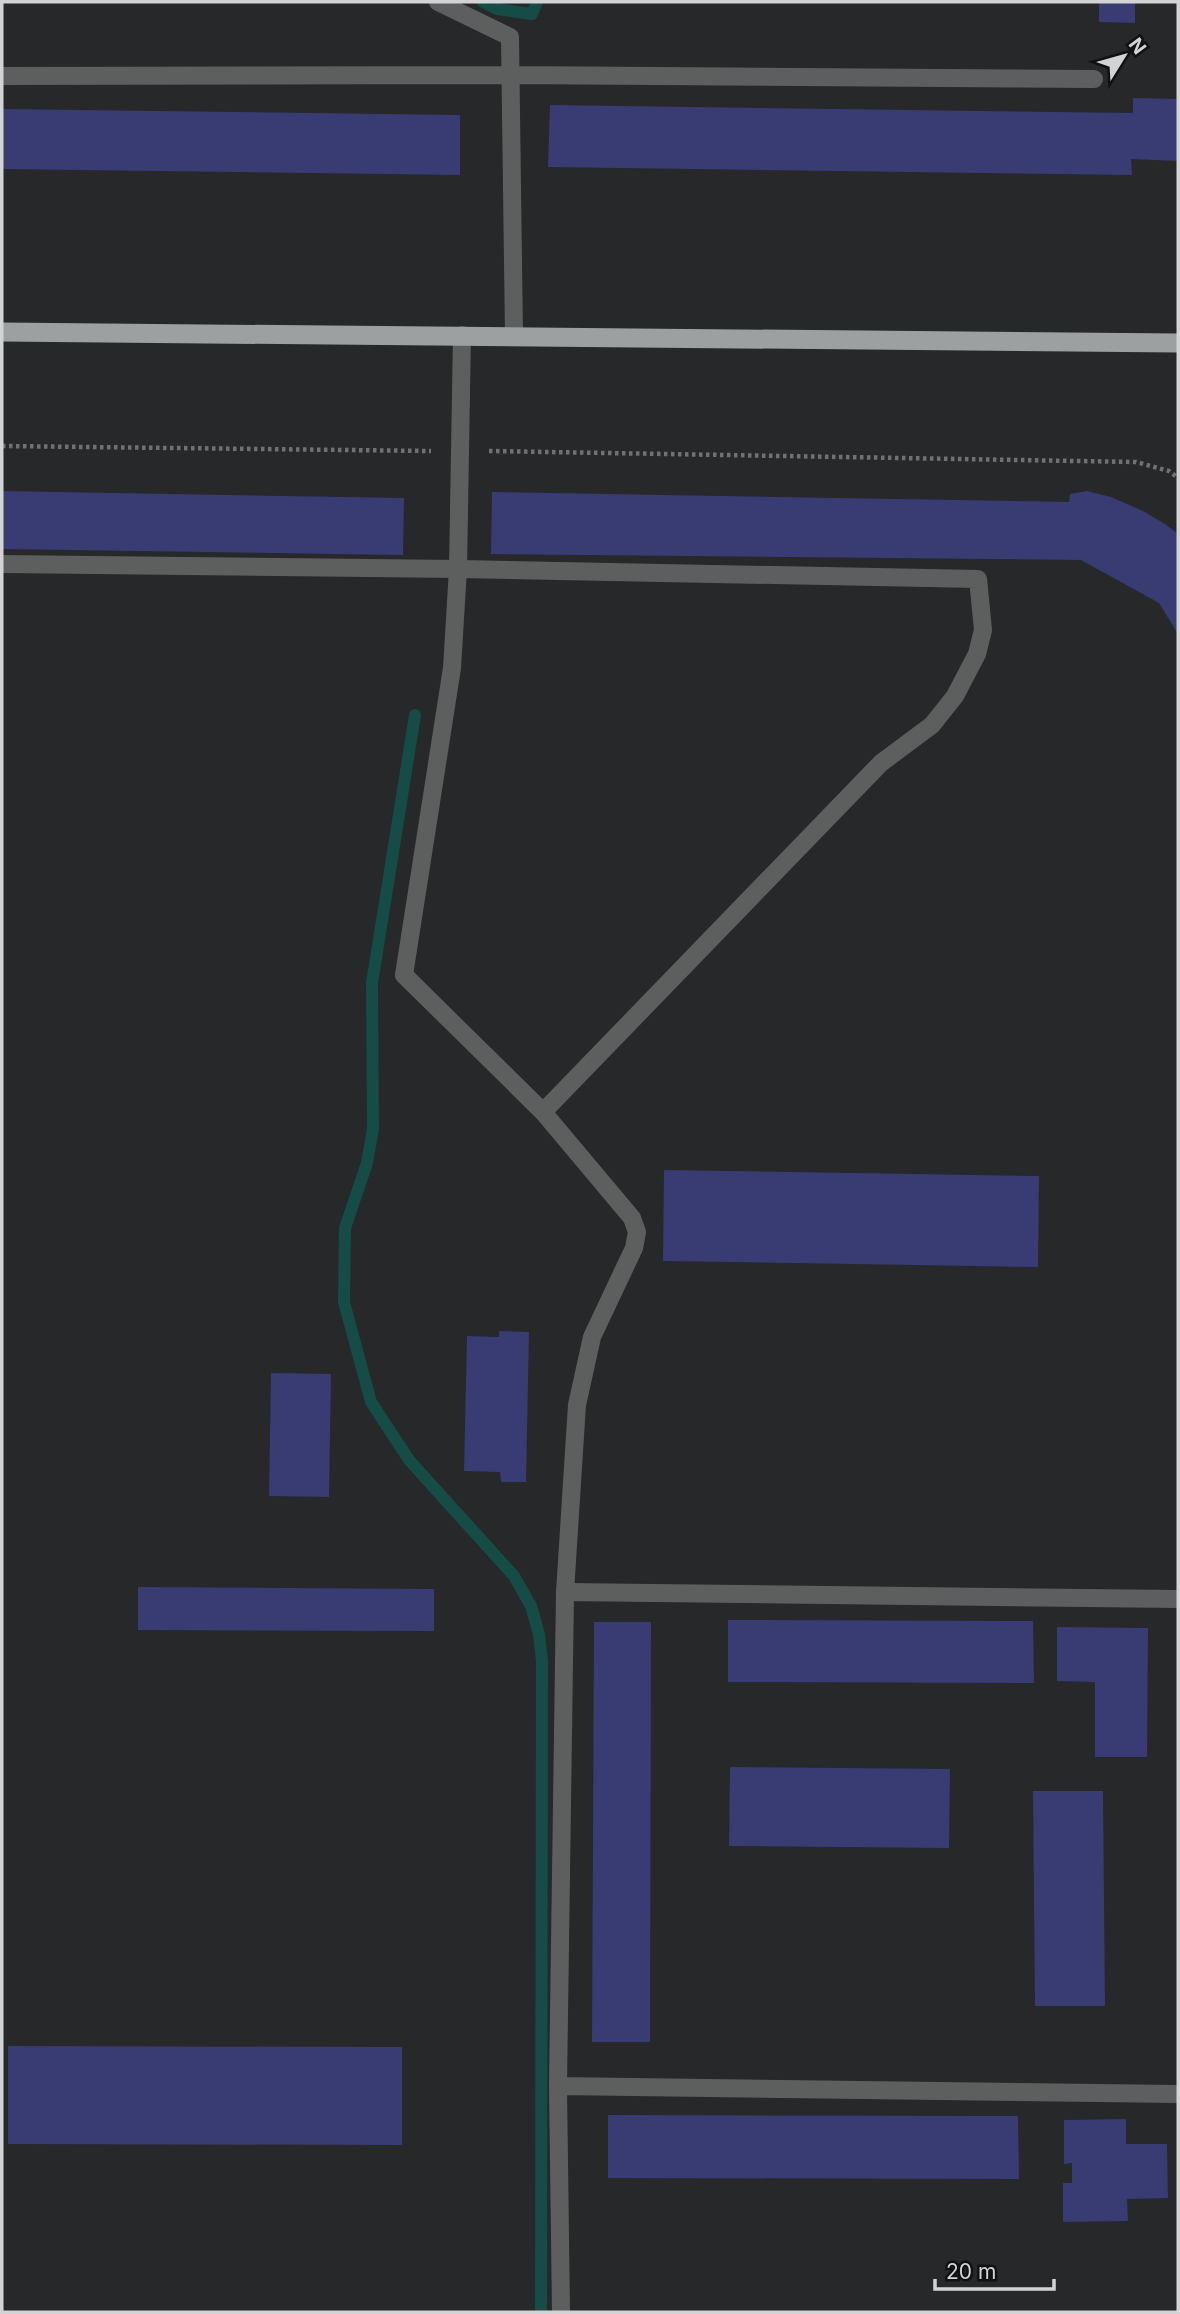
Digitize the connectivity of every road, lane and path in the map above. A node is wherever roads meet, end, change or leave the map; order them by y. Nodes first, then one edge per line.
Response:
1 (438, 2) edge
2 (510, 75) junction
3 (2, 76) edge
4 (1094, 79) dead end
5 (2, 332) edge
6 (462, 335) junction
7 (514, 335) junction
8 (1178, 343) edge
9 (2, 446) edge
10 (460, 451) junction
11 (1178, 478) edge
12 (2, 564) edge
13 (457, 569) junction
14 (543, 1112) junction
15 (565, 1591) junction
16 (1178, 1599) edge
17 (558, 2086) junction
18 (1178, 2094) edge
19 (561, 2312) edge

1 - 2 street
2 - 3 street
2 - 4 street
2 - 7 street
5 - 6 highway
6 - 7 highway
6 - 10 street
7 - 8 highway
9 - 10 path
10 - 11 path
10 - 13 street
12 - 13 street
13 - 14 street
13 - 14 street
14 - 15 street
15 - 16 street
15 - 17 street
17 - 18 street
17 - 19 street

